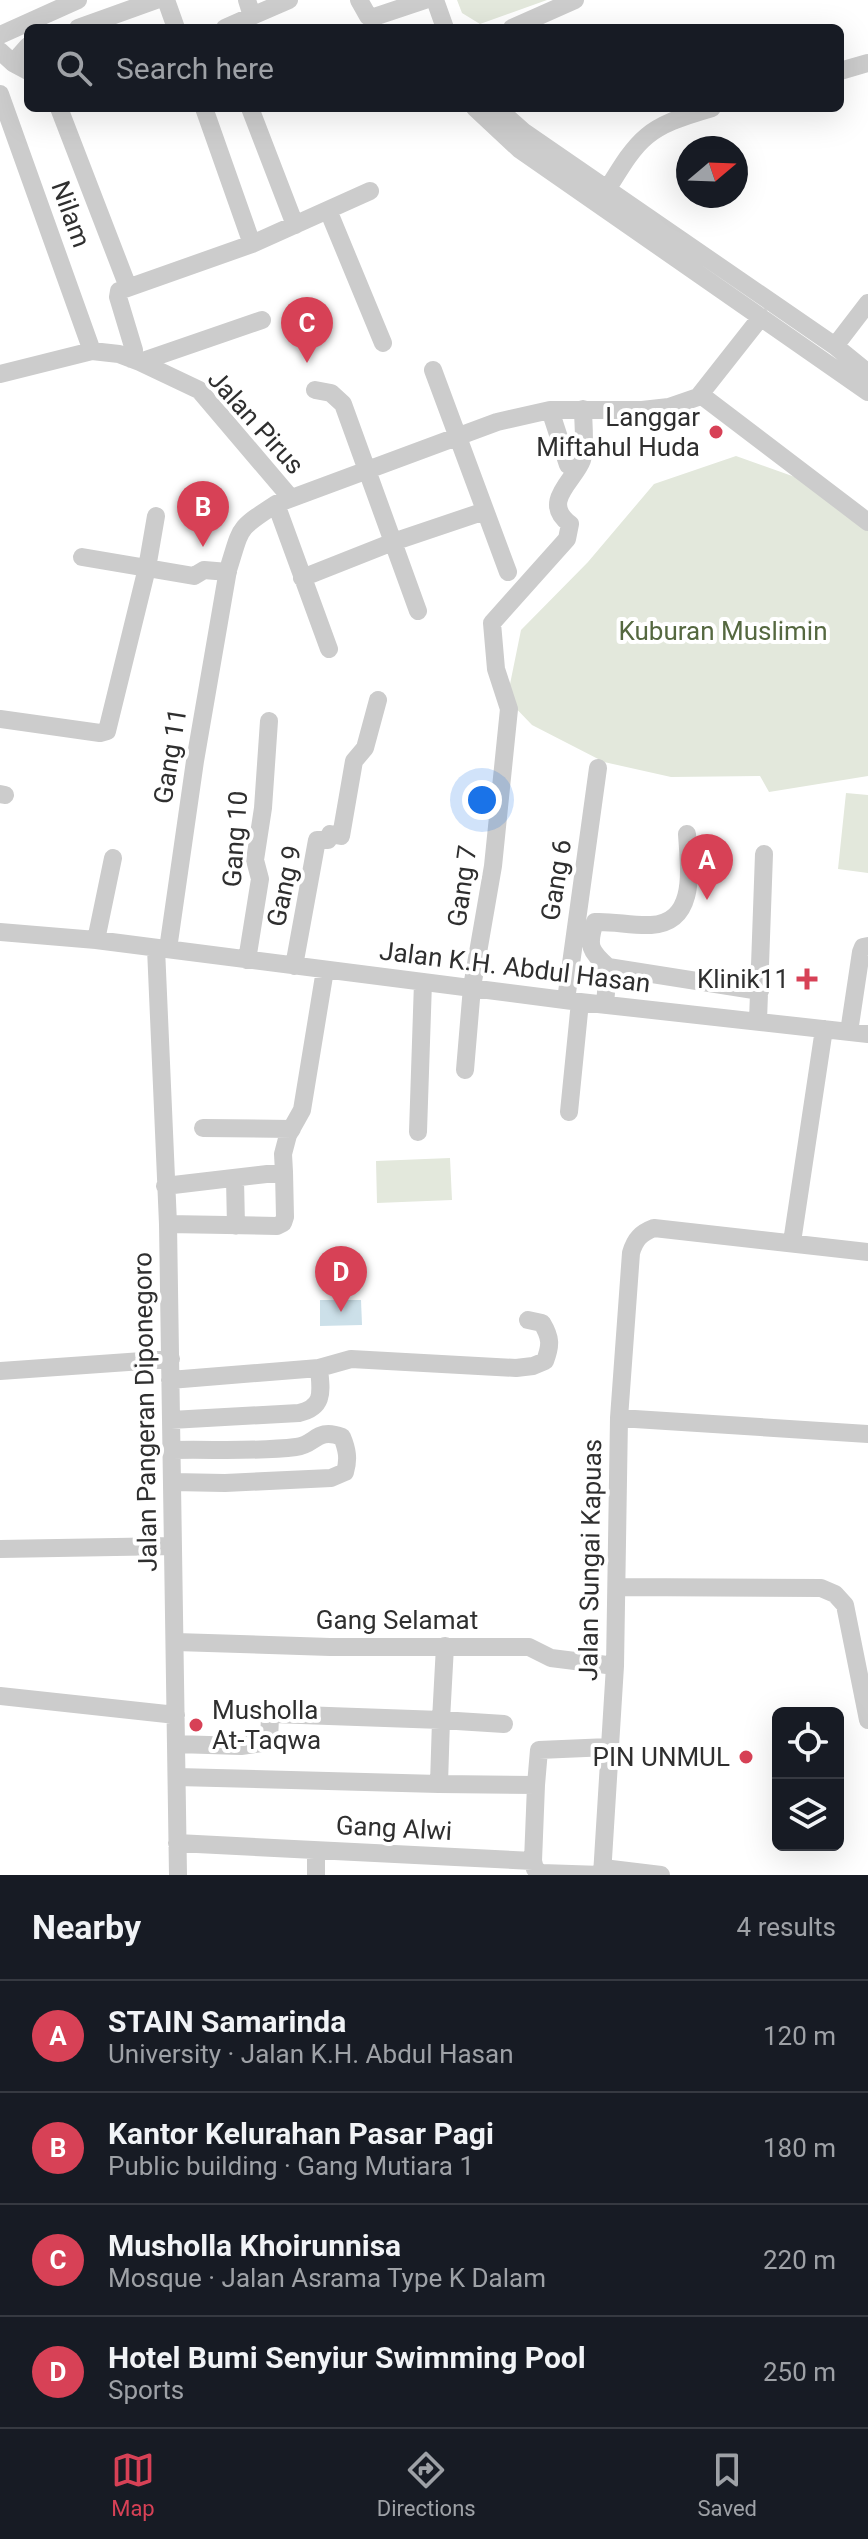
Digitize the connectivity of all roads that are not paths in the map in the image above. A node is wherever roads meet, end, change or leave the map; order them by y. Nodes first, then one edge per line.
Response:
1 (77, 0) edge
2 (156, 0) edge
3 (166, 0) edge
4 (289, 0) edge
5 (359, 0) edge
6 (425, 0) edge
7 (435, 0) edge
8 (575, 0) edge
9 (249, 8) edge
10 (24, 24) edge
11 (24, 24) edge
12 (82, 24) edge
13 (88, 24) edge
14 (175, 24) edge
15 (230, 24) edge
16 (444, 24) edge
17 (521, 24) edge
18 (0, 35) edge
19 (868, 63) edge
20 (844, 70) edge
21 (0, 94) edge
22 (61, 112) edge
23 (205, 112) edge
24 (252, 112) edge
25 (479, 112) edge
26 (502, 112) edge
27 (698, 112) edge
28 (370, 191) dead end
29 (603, 196) junction
30 (328, 210) junction
31 (295, 225) junction
32 (252, 244) junction
33 (128, 287) junction
34 (868, 303) edge
35 (761, 317) junction
36 (262, 320) dead end
37 (383, 343) dead end
38 (835, 346) junction
39 (92, 351) junction
40 (136, 360) junction
41 (433, 370) dead end
42 (868, 373) edge
43 (0, 374) edge
44 (315, 390) dead end
45 (868, 392) edge
46 (701, 395) junction
47 (581, 409) junction
48 (550, 410) junction
49 (459, 438) junction
50 (568, 465) dead end
51 (368, 472) junction
52 (283, 501) junction
53 (485, 511) junction
54 (156, 516) dead end
55 (868, 522) edge
56 (393, 542) junction
57 (82, 557) dead end
58 (147, 568) junction
59 (228, 572) junction
60 (508, 572) dead end
61 (302, 578) junction
62 (418, 611) dead end
63 (329, 649) dead end
64 (378, 700) dead end
65 (0, 719) edge
66 (269, 721) dead end
67 (598, 768) dead end
68 (687, 834) dead end
69 (764, 854) dead end
70 (113, 858) dead end
71 (0, 932) edge
72 (96, 940) junction
73 (868, 946) edge
74 (162, 949) junction
75 (247, 960) junction
76 (294, 966) junction
77 (608, 967) junction
78 (325, 970) junction
79 (423, 982) junction
80 (472, 987) junction
81 (760, 991) junction
82 (573, 1001) junction
83 (605, 1005) junction
84 (758, 1021) junction
85 (824, 1029) junction
86 (859, 1033) edge
87 (465, 1070) dead end
88 (569, 1112) dead end
89 (203, 1128) dead end
90 (292, 1129) junction
91 (418, 1132) dead end
92 (284, 1172) junction
93 (235, 1179) junction
94 (165, 1186) junction
95 (168, 1224) junction
96 (236, 1226) junction
97 (792, 1242) junction
98 (868, 1252) edge
99 (528, 1320) dead end
100 (171, 1359) junction
101 (319, 1368) junction
102 (0, 1371) edge
103 (170, 1380) junction
104 (619, 1418) junction
105 (171, 1420) junction
106 (868, 1434) edge
107 (172, 1450) junction
108 (172, 1482) junction
109 (173, 1546) junction
110 (0, 1549) edge
111 (617, 1587) junction
112 (176, 1642) junction
113 (445, 1646) junction
114 (615, 1666) junction
115 (0, 1696) edge
116 (176, 1715) junction
117 (441, 1720) junction
118 (868, 1720) edge
119 (504, 1724) dead end
120 (176, 1744) junction
121 (609, 1747) junction
122 (177, 1777) junction
123 (439, 1784) junction
124 (536, 1785) junction
125 (177, 1843) junction
126 (316, 1851) junction
127 (533, 1861) junction
128 (602, 1872) edge
129 (644, 1874) edge
130 (178, 1875) edge
131 (316, 1875) edge
132 (661, 1875) edge

1 - 10 street
1 - 12 street
2 - 13 street
3 - 14 street
4 - 9 street
5 - 6 street
7 - 16 street
8 - 17 street
9 - 15 street
11 - 18 street
19 - 20 street
21 - 39 street, Nilam
22 - 33 street
23 - 32 street
24 - 31 street
25 - 29 street
26 - 29 street
27 - 29 street
28 - 30 street
29 - 35 street
29 - 38 street
30 - 31 street
30 - 37 street
31 - 32 street
32 - 33 street
33 - 40 street
34 - 38 street
35 - 45 street
35 - 46 street
36 - 40 street
38 - 42 street
39 - 40 street, Jalan Pirus
39 - 43 street, Jalan Pirus
40 - 52 street, Jalan Pirus
41 - 49 street
44 - 51 street
46 - 47 street, Gang 11
46 - 55 street
47 - 48 street, Gang 11
47 - 80 street, Gang 7
48 - 49 street, Gang 11
48 - 50 street
49 - 51 street, Gang 11
49 - 53 street
51 - 52 street, Gang 11
51 - 56 street
52 - 59 street, Gang 11
52 - 61 street
53 - 56 street
53 - 60 street
54 - 58 street
56 - 61 street
56 - 62 street
57 - 58 street
58 - 59 street
58 - 65 street
59 - 74 street, Gang 11
61 - 63 street
64 - 76 street, Gang 9
66 - 75 street, Gang 10
67 - 82 street, Gang 6
68 - 77 street
69 - 81 street
70 - 72 street
71 - 72 street, Jalan K.H. Abdul Hasan
72 - 74 street, Jalan K.H. Abdul Hasan
73 - 86 street
74 - 75 street, Jalan K.H. Abdul Hasan
74 - 94 street, Jalan Pangeran Diponegoro
75 - 76 street, Jalan K.H. Abdul Hasan
76 - 78 street, Jalan K.H. Abdul Hasan
77 - 81 street
77 - 83 street
78 - 79 street, Jalan K.H. Abdul Hasan
78 - 90 street
79 - 80 street, Jalan K.H. Abdul Hasan
79 - 91 street
80 - 82 street, Jalan K.H. Abdul Hasan
80 - 87 street, Gang 7
81 - 84 street
82 - 83 street, Jalan K.H. Abdul Hasan
82 - 88 street, Gang 6
83 - 84 street, Jalan K.H. Abdul Hasan
84 - 85 street, Jalan K.H. Abdul Hasan
85 - 86 street, Jalan K.H. Abdul Hasan
85 - 97 street
89 - 90 street
90 - 92 street
92 - 93 street
92 - 96 street
93 - 94 street
93 - 96 street
94 - 95 street, Jalan Pangeran Diponegoro
95 - 96 street
95 - 100 street, Jalan Pangeran Diponegoro
97 - 98 street
97 - 104 street, Jalan Sungai Kapuas
99 - 101 street
100 - 102 street
100 - 103 street, Jalan Pangeran Diponegoro
101 - 103 street
101 - 105 street
103 - 105 street, Jalan Pangeran Diponegoro
104 - 106 street
104 - 111 street, Jalan Sungai Kapuas
105 - 107 street, Jalan Pangeran Diponegoro
107 - 108 street, Jalan Pangeran Diponegoro
107 - 108 street
108 - 109 street, Jalan Pangeran Diponegoro
109 - 110 street
109 - 112 street, Jalan Pangeran Diponegoro
111 - 114 street, Jalan Sungai Kapuas
111 - 118 street
112 - 113 street, Gang Selamat
112 - 116 street, Jalan Pangeran Diponegoro
113 - 114 street, Gang Selamat
113 - 117 street
114 - 121 street, Jalan Sungai Kapuas
115 - 116 street
116 - 120 street, Jalan Pangeran Diponegoro
117 - 119 street
117 - 120 street
117 - 123 street
120 - 122 street, Jalan Pangeran Diponegoro
121 - 124 street
121 - 128 street, Jalan Sungai Kapuas
122 - 123 street
122 - 125 street, Jalan Pangeran Diponegoro
123 - 124 street
124 - 127 street
125 - 126 street, Gang Alwi
125 - 130 street, Jalan Pangeran Diponegoro
126 - 127 street, Gang Alwi
126 - 131 street
127 - 128 street, Gang Alwi
128 - 129 street
129 - 132 street

